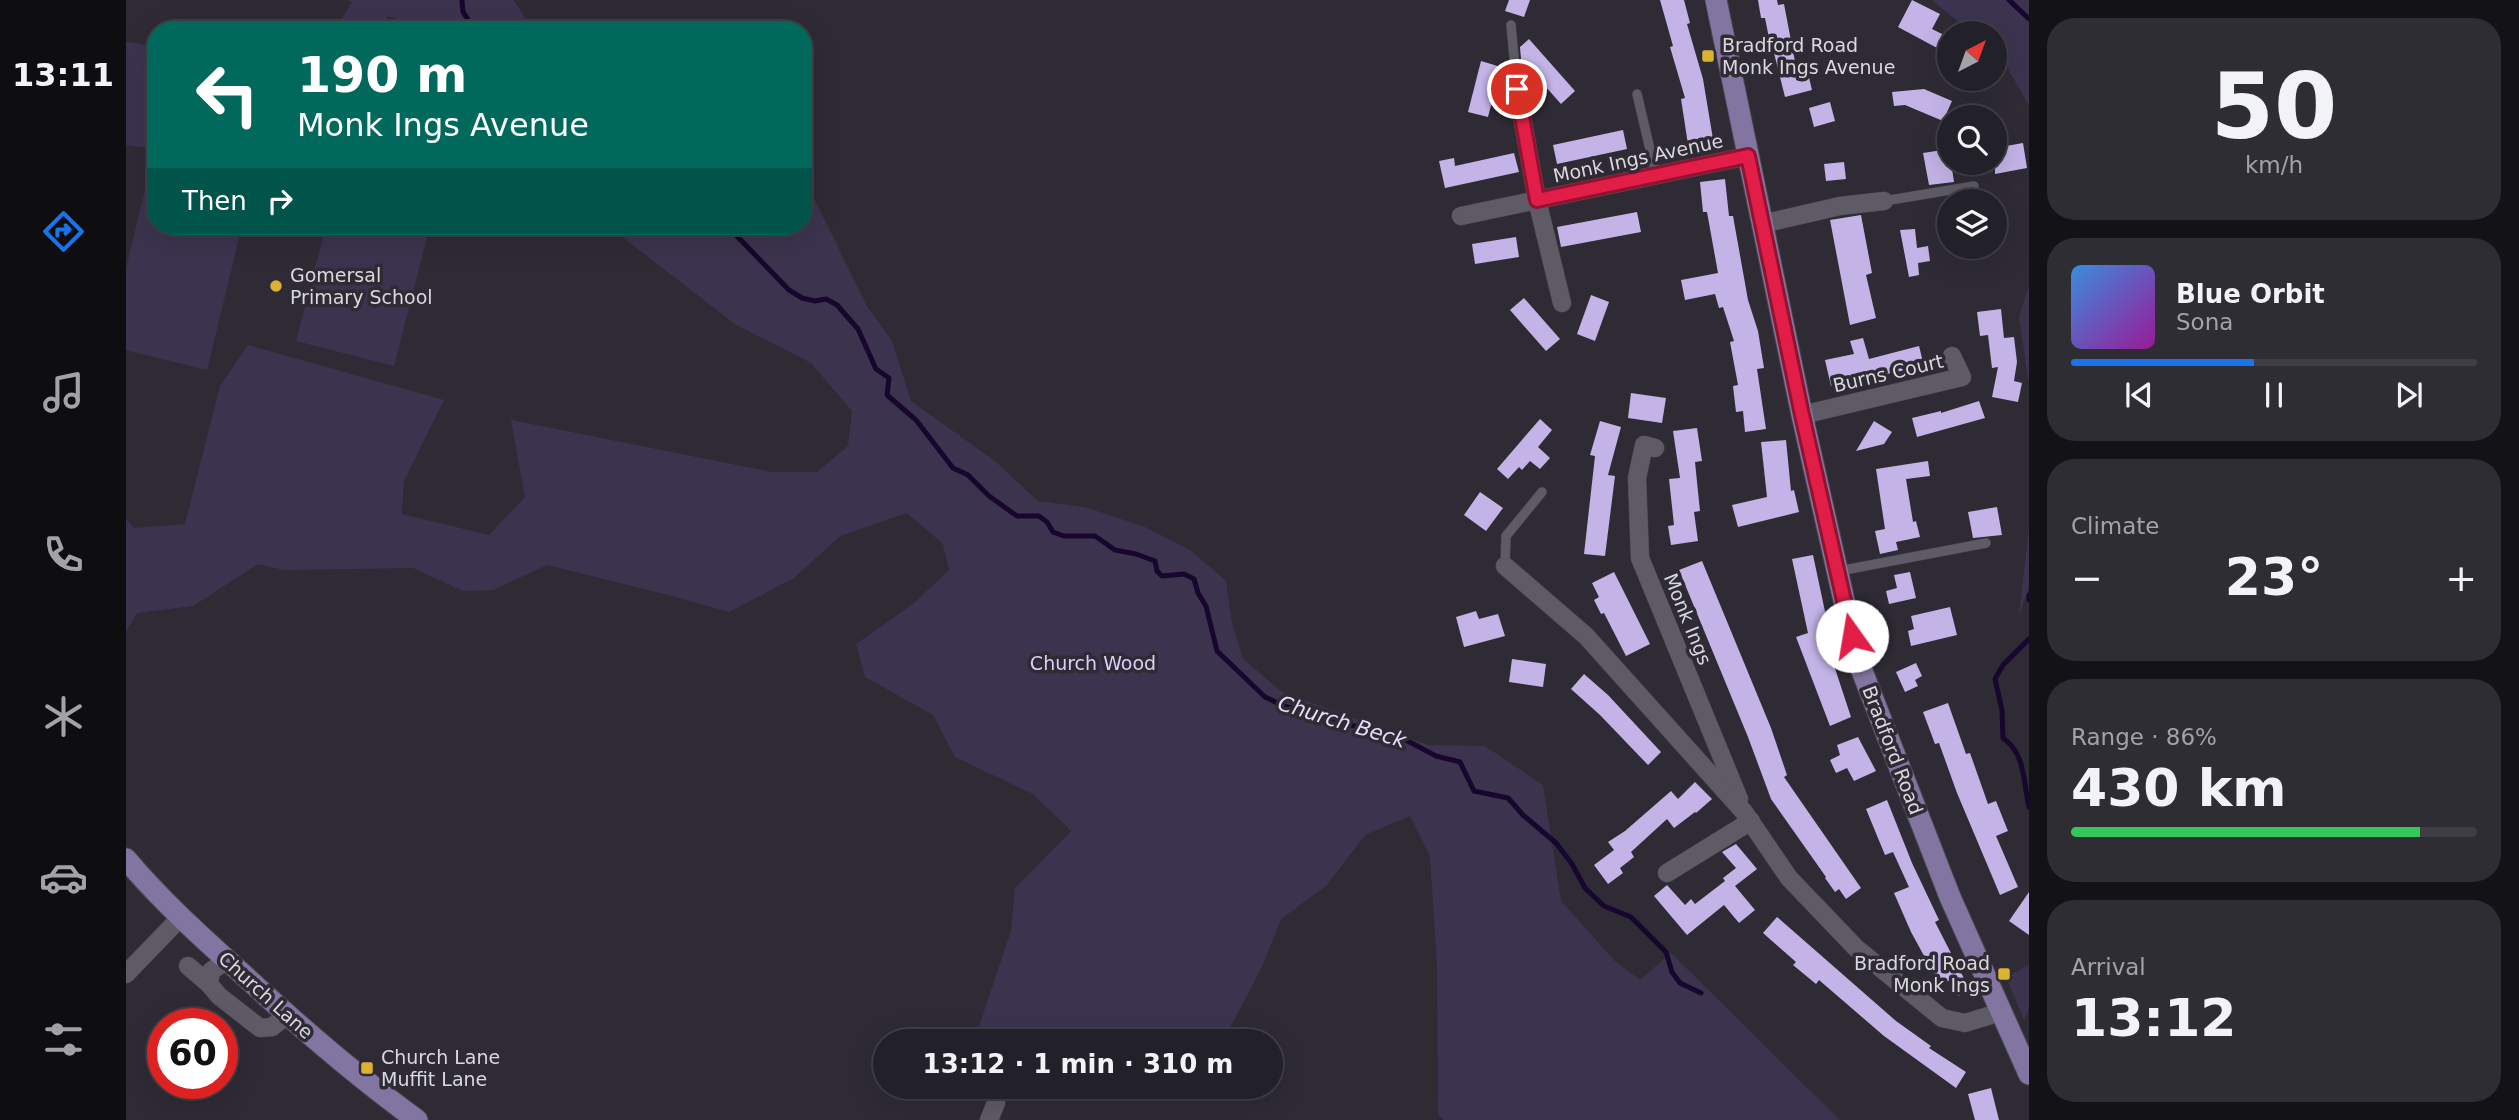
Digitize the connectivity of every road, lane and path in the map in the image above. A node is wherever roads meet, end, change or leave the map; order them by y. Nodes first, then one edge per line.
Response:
1 (1716, 0) edge
2 (1511, 25) dead end
3 (1517, 89) joint
4 (1637, 94) dead end
5 (1748, 156) junction
6 (1656, 175) junction
7 (1974, 186) dead end
8 (1537, 200) junction
9 (1884, 201) joint
10 (1461, 216) dead end
11 (1762, 224) junction
12 (1562, 303) dead end
13 (1952, 356) dead end
14 (1802, 415) junction
15 (1642, 445) dead end
16 (1542, 492) dead end
17 (1986, 543) dead end
18 (1505, 566) joint
19 (1838, 572) junction
20 (1748, 816) junction
21 (126, 859) edge
22 (1667, 873) dead end
23 (180, 918) junction
24 (227, 960) junction
25 (188, 966) dead end
26 (126, 974) edge
27 (209, 984) junction
28 (2001, 1012) junction
29 (287, 1015) junction
30 (2029, 1074) edge
31 (417, 1120) edge

1 - 5 main road, Bradford Road
2 - 3 lane
3 - 8 street, Monk Ings Avenue
4 - 6 lane
5 - 6 street, Monk Ings Avenue
5 - 11 main road, Bradford Road
6 - 8 street, Monk Ings Avenue
7 - 9 lane
8 - 10 street, Monk Ings Avenue
8 - 12 street, Monk Ings Avenue
9 - 11 street
11 - 14 main road, Bradford Road
13 - 14 street, Burns Court
14 - 19 main road, Bradford Road
15 - 20 street, Monk Ings
16 - 18 lane
17 - 19 lane
18 - 20 street, Monk Ings
19 - 28 main road, Bradford Road
20 - 22 street
20 - 28 street, Monk Ings
21 - 23 main road, Church Lane
23 - 24 main road, Church Lane
23 - 26 street
24 - 27 street
24 - 29 main road, Church Lane
25 - 27 street
27 - 29 street
28 - 30 main road, Bradford Road
29 - 31 main road, Church Lane

